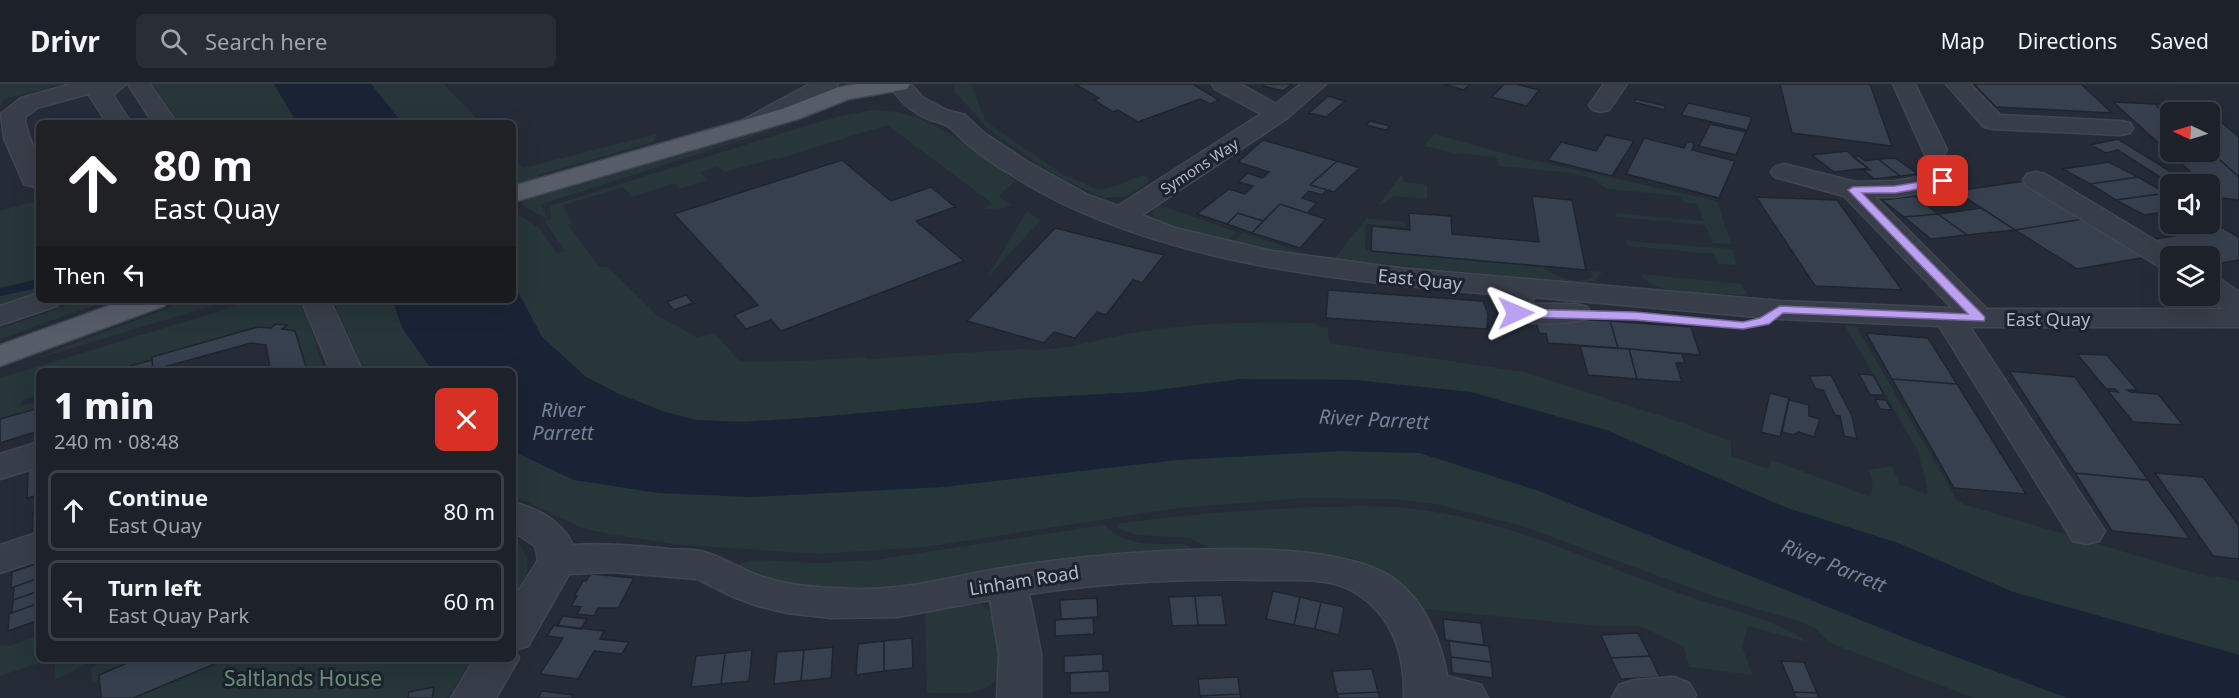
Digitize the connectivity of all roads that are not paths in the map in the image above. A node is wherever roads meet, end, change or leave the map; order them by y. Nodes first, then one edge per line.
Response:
1 (96, 84) edge
2 (115, 84) edge
3 (139, 84) edge
4 (827, 84) edge
5 (899, 84) edge
6 (1223, 84) edge
7 (1315, 84) edge
8 (1904, 84) edge
9 (1957, 84) edge
10 (1278, 114) junction
11 (117, 120) edge
12 (163, 120) edge
13 (752, 125) junction
14 (2121, 128) dead end
15 (1934, 150) dead end
16 (1784, 172) dead end
17 (36, 179) edge
18 (2036, 180) dead end
19 (1943, 181) dead end
20 (1853, 190) junction
21 (516, 193) edge
22 (1119, 218) junction
23 (2160, 255) edge
24 (2239, 277) edge
25 (2220, 280) edge
26 (2220, 290) edge
27 (37, 303) edge
28 (145, 303) edge
29 (319, 306) dead end
30 (2239, 306) edge
31 (0, 316) edge
32 (1963, 317) junction
33 (2239, 318) edge
34 (0, 356) edge
35 (345, 368) edge
36 (36, 455) edge
37 (0, 467) edge
38 (516, 517) edge
39 (2086, 531) dead end
40 (0, 536) edge
41 (0, 543) edge
42 (36, 547) edge
43 (0, 559) edge
44 (557, 561) junction
45 (1006, 582) junction
46 (516, 630) edge
47 (496, 662) edge
48 (1440, 695) edge
49 (473, 698) edge
50 (1019, 698) edge

1 - 17 street
2 - 11 street
3 - 12 street
4 - 13 street
5 - 13 main road
5 - 22 street, East Quay
6 - 10 street
7 - 10 street, Symons Way
8 - 15 street
9 - 14 street
10 - 22 street, Symons Way
13 - 21 main road
16 - 20 street
18 - 23 street
19 - 20 street
20 - 32 street
22 - 32 street, East Quay
24 - 25 street
26 - 30 street
27 - 31 street
28 - 34 main road
29 - 35 street
32 - 33 street, East Quay
32 - 39 street
36 - 37 street
38 - 44 street
40 - 41 street
42 - 43 street
44 - 45 street, Linham Road
44 - 46 street
45 - 48 street, Linham Road
45 - 50 street
47 - 49 street

